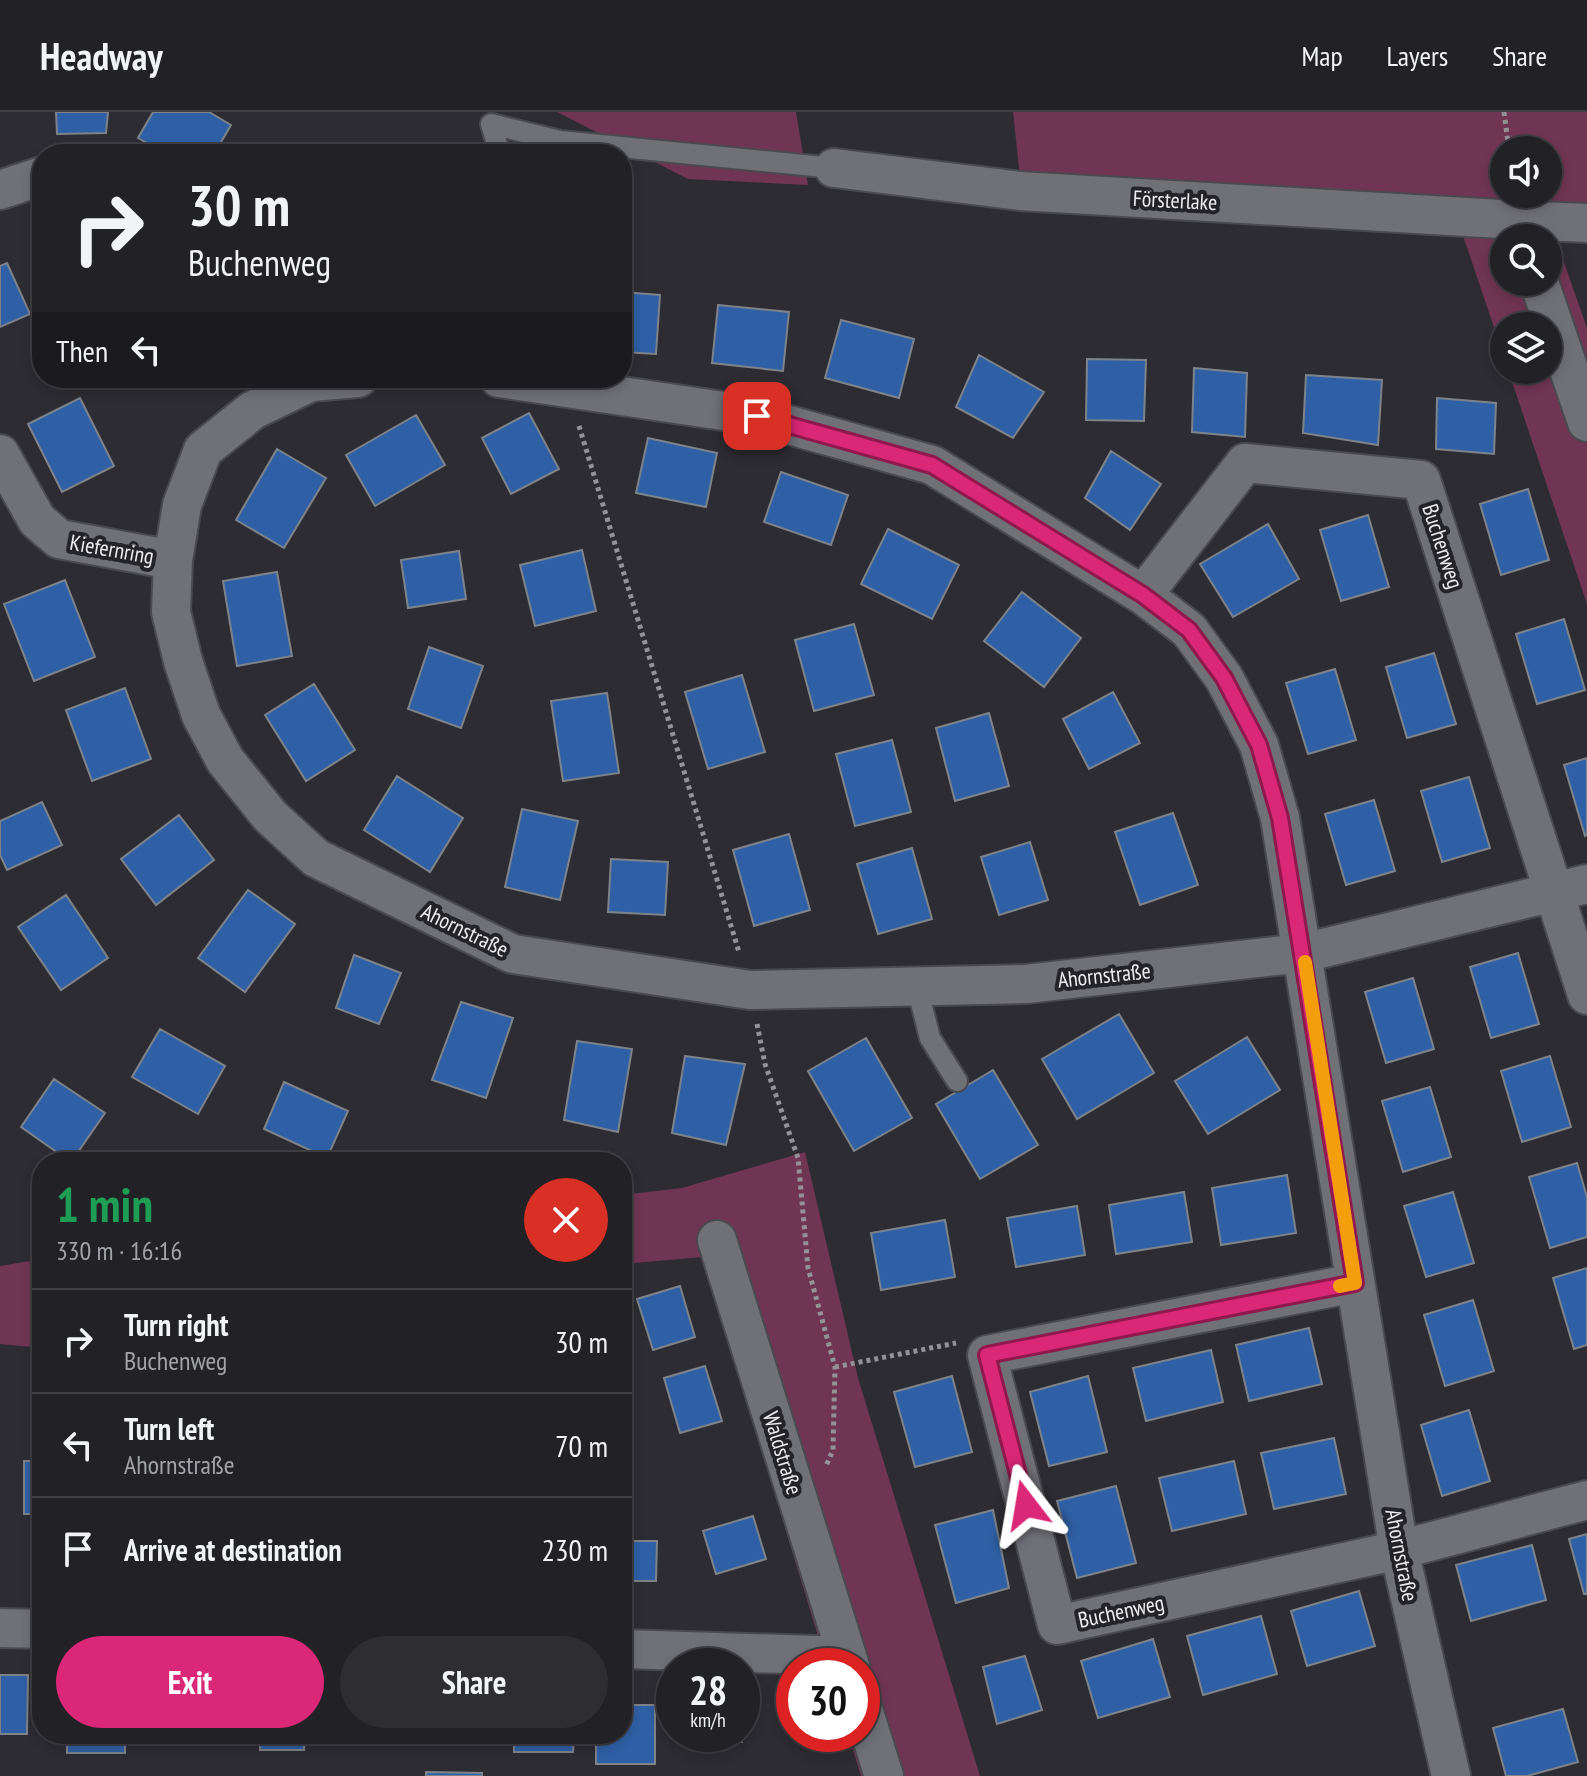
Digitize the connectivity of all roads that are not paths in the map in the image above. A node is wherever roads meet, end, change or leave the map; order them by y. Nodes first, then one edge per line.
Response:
1 (497, 144) edge
2 (590, 144) edge
3 (632, 148) edge
4 (834, 168) joint
5 (32, 179) edge
6 (0, 190) edge
7 (1587, 223) edge
8 (1562, 225) edge
9 (1490, 227) edge
10 (1544, 296) edge
11 (296, 388) edge
12 (599, 388) edge
13 (1587, 422) edge
14 (0, 454) edge
15 (173, 560) junction
16 (1143, 595) junction
17 (1571, 889) edge
18 (1303, 953) junction
19 (917, 987) junction
20 (1587, 995) edge
21 (957, 1081) dead end
22 (717, 1240) dead end
23 (1355, 1283) junction
24 (1587, 1500) edge
25 (1399, 1550) junction
26 (0, 1628) edge
27 (32, 1629) edge
28 (844, 1648) edge
29 (632, 1650) edge
30 (776, 1657) edge
31 (876, 1752) edge
32 (884, 1776) edge
33 (1451, 1776) edge

1 - 2 lane
3 - 4 lane
4 - 9 street, Försterlake
5 - 6 street
7 - 8 street, Försterlake
10 - 13 street
11 - 15 street, Ahornstraße
12 - 16 street, Ahornstraße
14 - 15 street, Kiefernring
15 - 19 street, Ahornstraße
16 - 17 street, Buchenweg
16 - 18 street, Ahornstraße
17 - 18 street
17 - 20 street, Buchenweg
18 - 19 street, Ahornstraße
18 - 23 street, Ahornstraße
19 - 21 lane
22 - 28 street, Waldstraße
23 - 25 street, Ahornstraße
23 - 25 street, Buchenweg
24 - 25 street, Buchenweg
25 - 33 street, Ahornstraße
26 - 27 street
29 - 30 street
31 - 32 street

